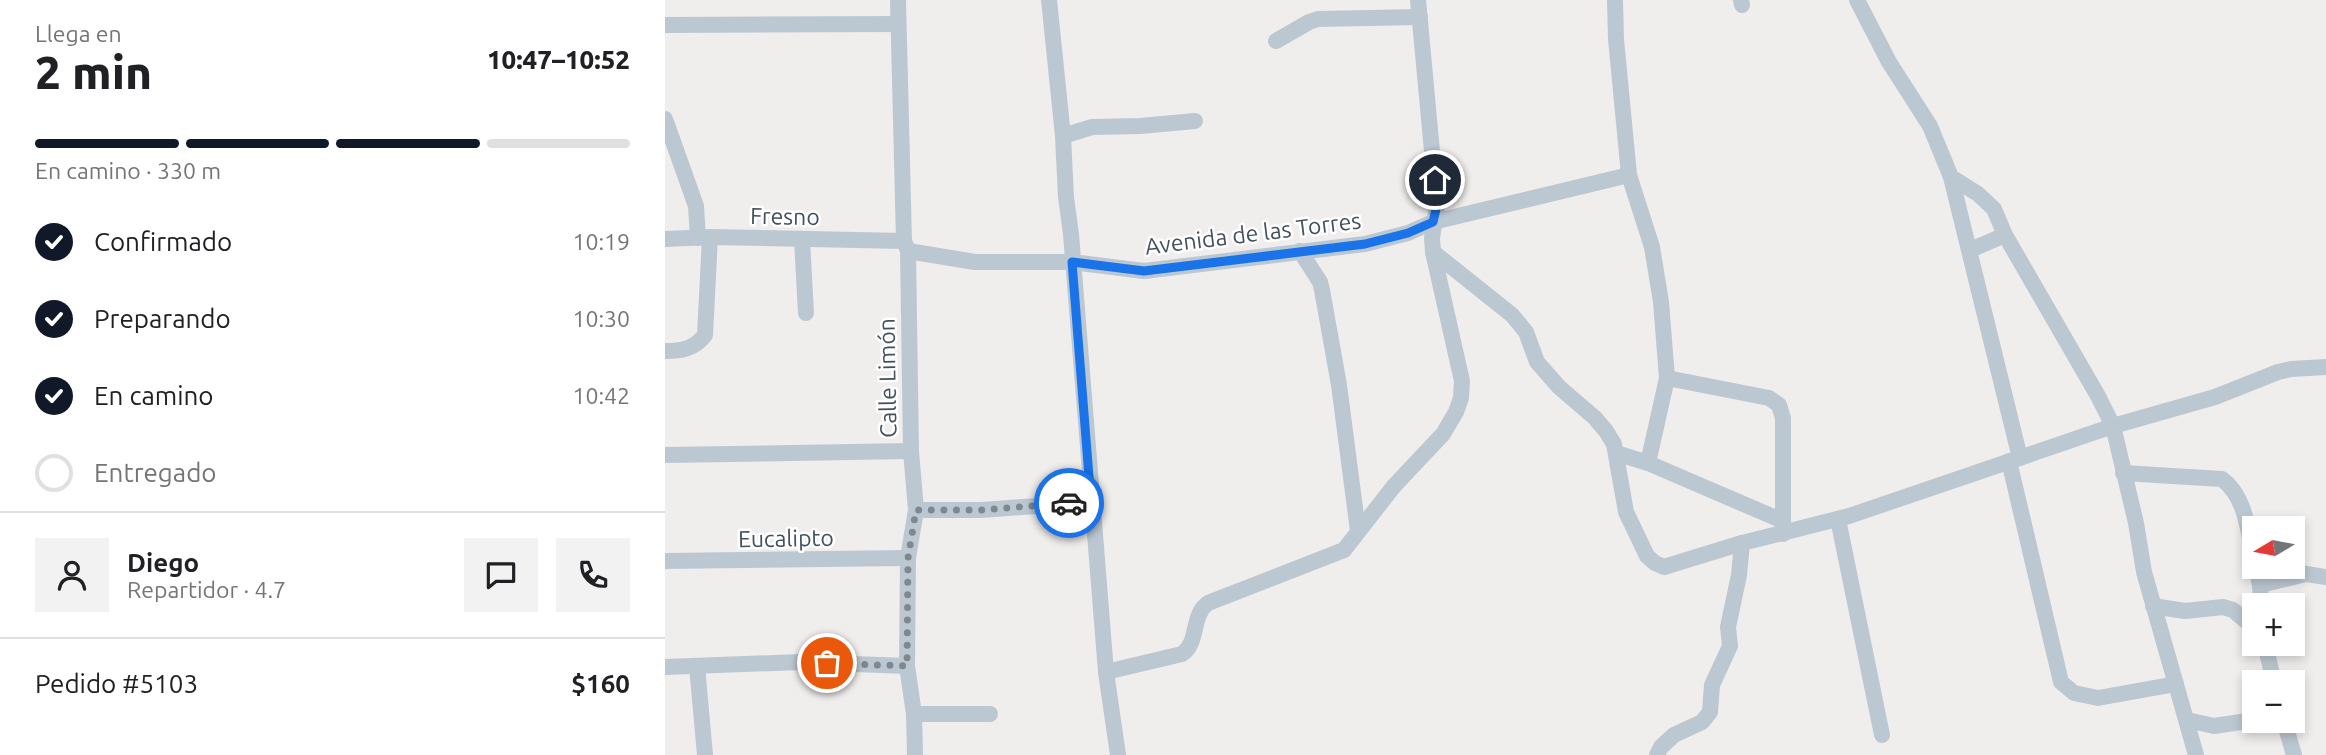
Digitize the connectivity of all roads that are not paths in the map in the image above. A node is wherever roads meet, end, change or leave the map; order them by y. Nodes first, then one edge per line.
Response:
1 (898, 0) edge
2 (1049, 0) edge
3 (1419, 0) edge
4 (1615, 0) edge
5 (1857, 0) edge
6 (1420, 18) junction
7 (898, 24) junction
8 (665, 25) edge
9 (1276, 41) dead end
10 (665, 119) edge
11 (1195, 121) dead end
12 (1063, 136) junction
13 (1629, 175) junction
14 (1951, 177) junction
15 (1433, 222) junction
16 (2005, 235) junction
17 (704, 238) junction
18 (665, 239) edge
19 (802, 240) junction
20 (906, 246) junction
21 (1970, 250) junction
22 (1300, 251) junction
23 (1433, 252) junction
24 (1072, 262) junction
25 (806, 313) dead end
26 (665, 351) edge
27 (2326, 367) edge
28 (1667, 378) junction
29 (2113, 426) junction
30 (911, 451) junction
31 (1616, 453) junction
32 (665, 455) edge
33 (2014, 460) junction
34 (1648, 463) junction
35 (2123, 472) junction
36 (1091, 502) junction
37 (916, 510) junction
38 (2244, 516) edge
39 (1838, 519) junction
40 (1783, 528) junction
41 (1358, 531) junction
42 (1742, 543) junction
43 (908, 558) junction
44 (665, 561) edge
45 (2326, 577) edge
46 (2259, 579) edge
47 (2260, 585) junction
48 (2260, 593) edge
49 (2153, 606) junction
50 (2242, 618) edge
51 (697, 666) junction
52 (907, 666) junction
53 (665, 667) edge
54 (1106, 672) junction
55 (2176, 684) junction
56 (990, 713) dead end
57 (914, 714) junction
58 (2187, 720) junction
59 (2242, 722) edge
60 (2287, 733) edge
61 (1882, 735) dead end
62 (2295, 754) edge
63 (705, 755) edge
64 (915, 755) edge
65 (1118, 755) edge
66 (1657, 755) edge
67 (2196, 755) edge

1 - 7 street, Calle Limón
2 - 12 street
3 - 6 street
4 - 13 street
5 - 14 street
6 - 9 street
6 - 15 street
7 - 8 street
7 - 20 street, Calle Limón
10 - 17 street
11 - 12 street
12 - 24 street
13 - 15 street, Avenida de las Torres
13 - 28 street
14 - 16 street
14 - 21 street
15 - 22 street, Avenida de las Torres
15 - 23 street
16 - 21 street
16 - 29 street
17 - 18 street, Fresno
17 - 19 street, Fresno
17 - 26 street
19 - 20 street, Fresno
19 - 25 street
20 - 24 street, Avenida de las Torres
20 - 30 street, Calle Limón
21 - 33 street
22 - 24 street, Avenida de las Torres
22 - 41 street
23 - 31 street
23 - 41 street
24 - 36 street
27 - 29 street
28 - 34 street
28 - 40 street
29 - 33 street
29 - 35 street
30 - 32 street
30 - 37 street, Calle Limón
31 - 34 street
31 - 42 street
33 - 39 street
33 - 55 street
34 - 40 street
35 - 38 street
35 - 49 street
36 - 37 street
36 - 54 street
37 - 43 street, Calle Limón
39 - 40 street
39 - 61 street
40 - 42 street
41 - 54 street
42 - 66 street
43 - 44 street, Eucalipto
43 - 52 street, Calle Limón
45 - 47 street
46 - 47 street
47 - 48 street
49 - 50 street
49 - 55 street
51 - 52 street
51 - 53 street
51 - 63 street
52 - 57 street, Calle Limón
54 - 65 street
55 - 58 street
56 - 57 street
57 - 64 street, Calle Limón
58 - 59 street
58 - 67 street
60 - 62 street

